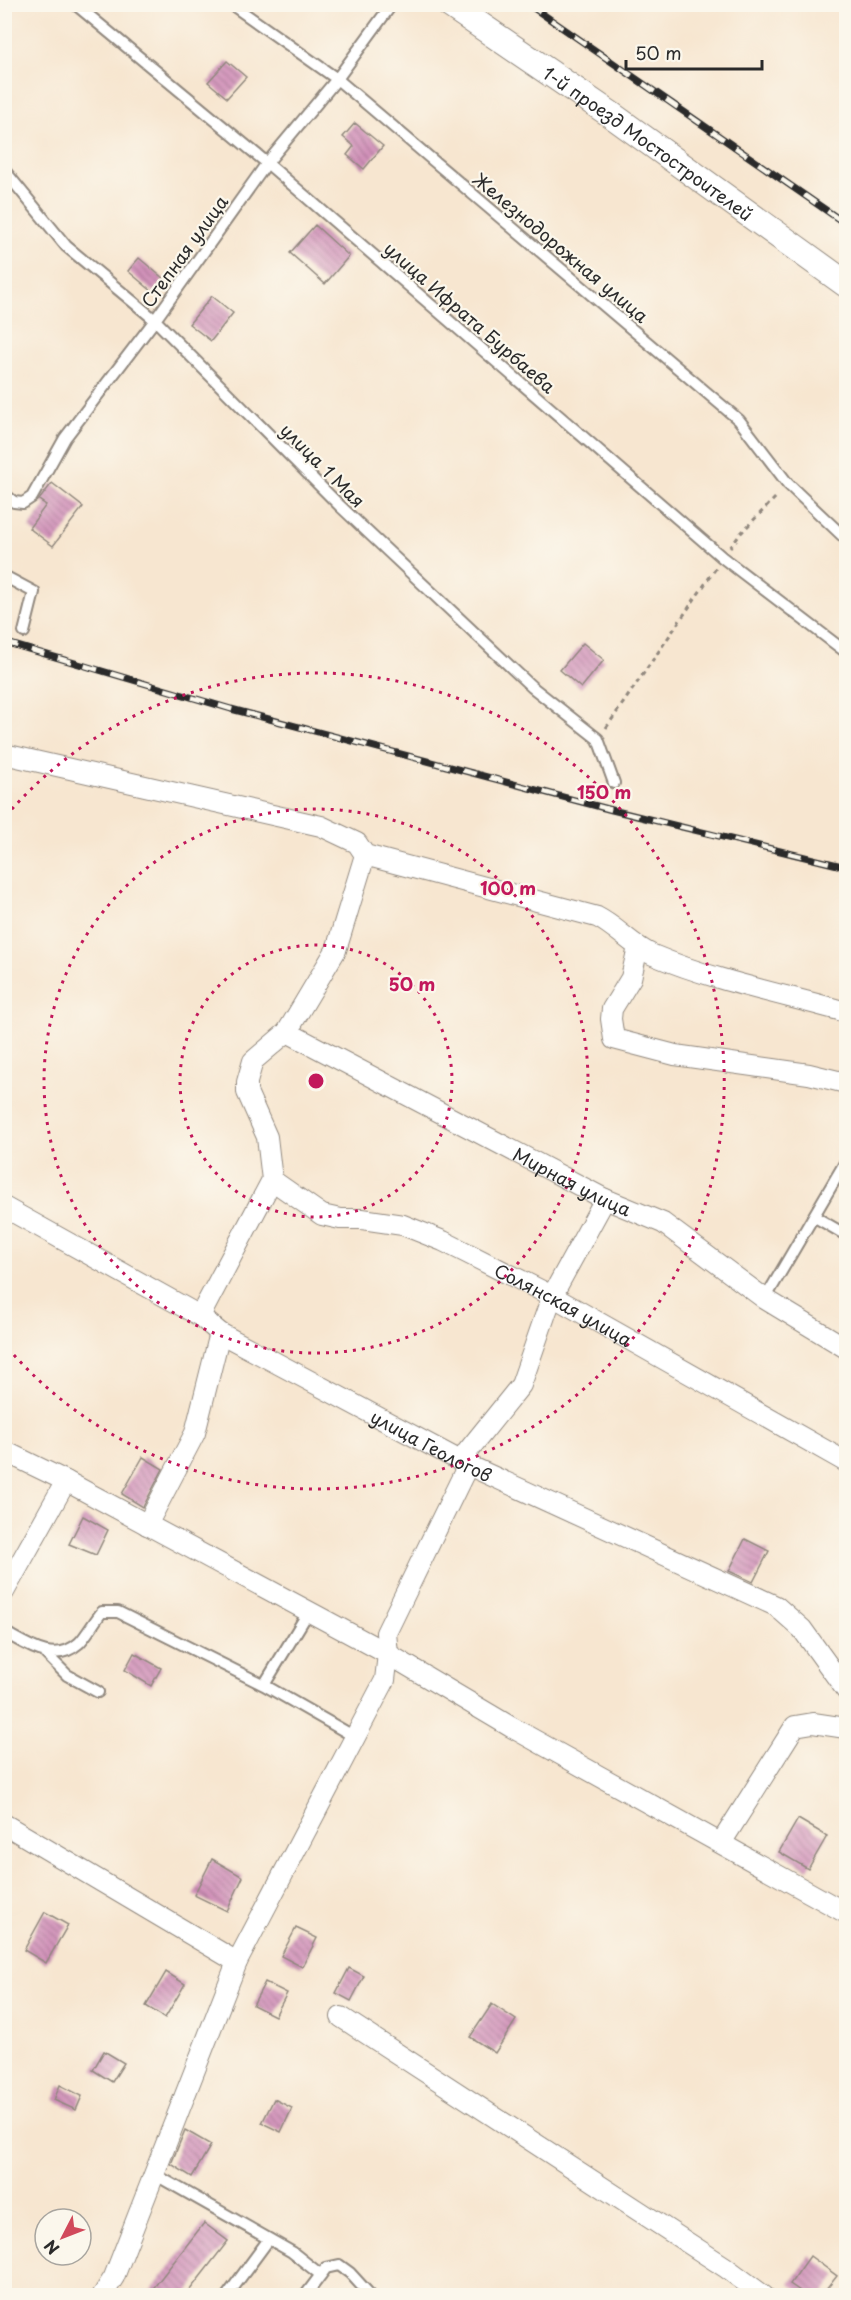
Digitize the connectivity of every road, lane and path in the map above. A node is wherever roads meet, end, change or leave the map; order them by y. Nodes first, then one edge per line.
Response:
1 (75, 4) edge
2 (231, 4) edge
3 (392, 4) edge
4 (449, 4) edge
5 (337, 79) junction
6 (267, 163) junction
7 (4, 170) edge
8 (846, 284) edge
9 (155, 320) junction
10 (788, 484) junction
11 (4, 494) edge
12 (846, 539) edge
13 (723, 558) junction
14 (4, 576) edge
15 (24, 632) dead end
16 (846, 652) edge
17 (598, 739) junction
18 (4, 754) edge
19 (614, 783) dead end
20 (365, 855) junction
21 (638, 947) junction
22 (846, 1012) edge
23 (287, 1032) junction
24 (846, 1083) edge
25 (846, 1161) edge
26 (272, 1180) junction
27 (605, 1199) junction
28 (4, 1207) edge
29 (815, 1217) junction
30 (846, 1235) edge
31 (552, 1296) junction
32 (765, 1299) junction
33 (200, 1316) junction
34 (220, 1333) junction
35 (846, 1348) edge
36 (4, 1451) edge
37 (846, 1462) edge
38 (468, 1465) junction
39 (66, 1481) junction
40 (147, 1525) junction
41 (4, 1592) edge
42 (309, 1611) junction
43 (4, 1632) edge
44 (46, 1654) junction
45 (388, 1654) junction
46 (264, 1685) junction
47 (846, 1690) edge
48 (98, 1692) dead end
49 (846, 1728) edge
50 (355, 1737) junction
51 (4, 1824) edge
52 (721, 1843) junction
53 (846, 1912) edge
54 (237, 1962) junction
55 (341, 2017) dead end
56 (154, 2174) junction
57 (269, 2239) junction
58 (321, 2275) junction
59 (102, 2295) edge
60 (227, 2295) edge
61 (305, 2295) edge
62 (371, 2295) edge
63 (764, 2295) edge

1 - 6 lane, улица Ифрата Бурбаева
2 - 5 lane, Железнодорожная улица
3 - 5 lane, Степная улица
4 - 8 street, 1-й проезд Мостостроителей
5 - 6 lane, Степная улица
5 - 10 lane, Железнодорожная улица
6 - 9 lane, Степная улица
6 - 13 lane, улица Ифрата Бурбаева
7 - 9 lane, улица 1 Мая
9 - 11 lane, Степная улица
9 - 17 lane, улица 1 Мая
10 - 12 lane, Железнодорожная улица
10 - 13 path
13 - 16 lane, улица Ифрата Бурбаева
13 - 17 path
14 - 15 lane
17 - 19 lane
18 - 20 street
20 - 21 street
20 - 23 street
21 - 22 street
21 - 24 street
23 - 26 street
23 - 27 street, Мирная улица
25 - 29 lane
26 - 31 street, Солянская улица
26 - 33 street
27 - 31 street
27 - 32 street, Мирная улица
28 - 33 street, улица Геологов
29 - 30 lane
29 - 32 lane
31 - 37 street, Солянская улица
31 - 38 street
32 - 35 street, Мирная улица
33 - 34 street, улица Геологов
34 - 38 street, улица Геологов
34 - 40 street
36 - 39 street
38 - 45 street
38 - 47 street, улица Геологов
39 - 40 street
39 - 41 street
40 - 42 street
42 - 45 street
42 - 46 lane
43 - 44 lane
44 - 46 lane
44 - 48 lane
45 - 50 street
45 - 52 street
46 - 50 lane
49 - 52 street
50 - 54 street
51 - 54 street
52 - 53 street
54 - 56 street
55 - 63 street
56 - 57 lane
56 - 59 street
57 - 58 lane
57 - 60 lane
58 - 61 lane
58 - 62 lane

